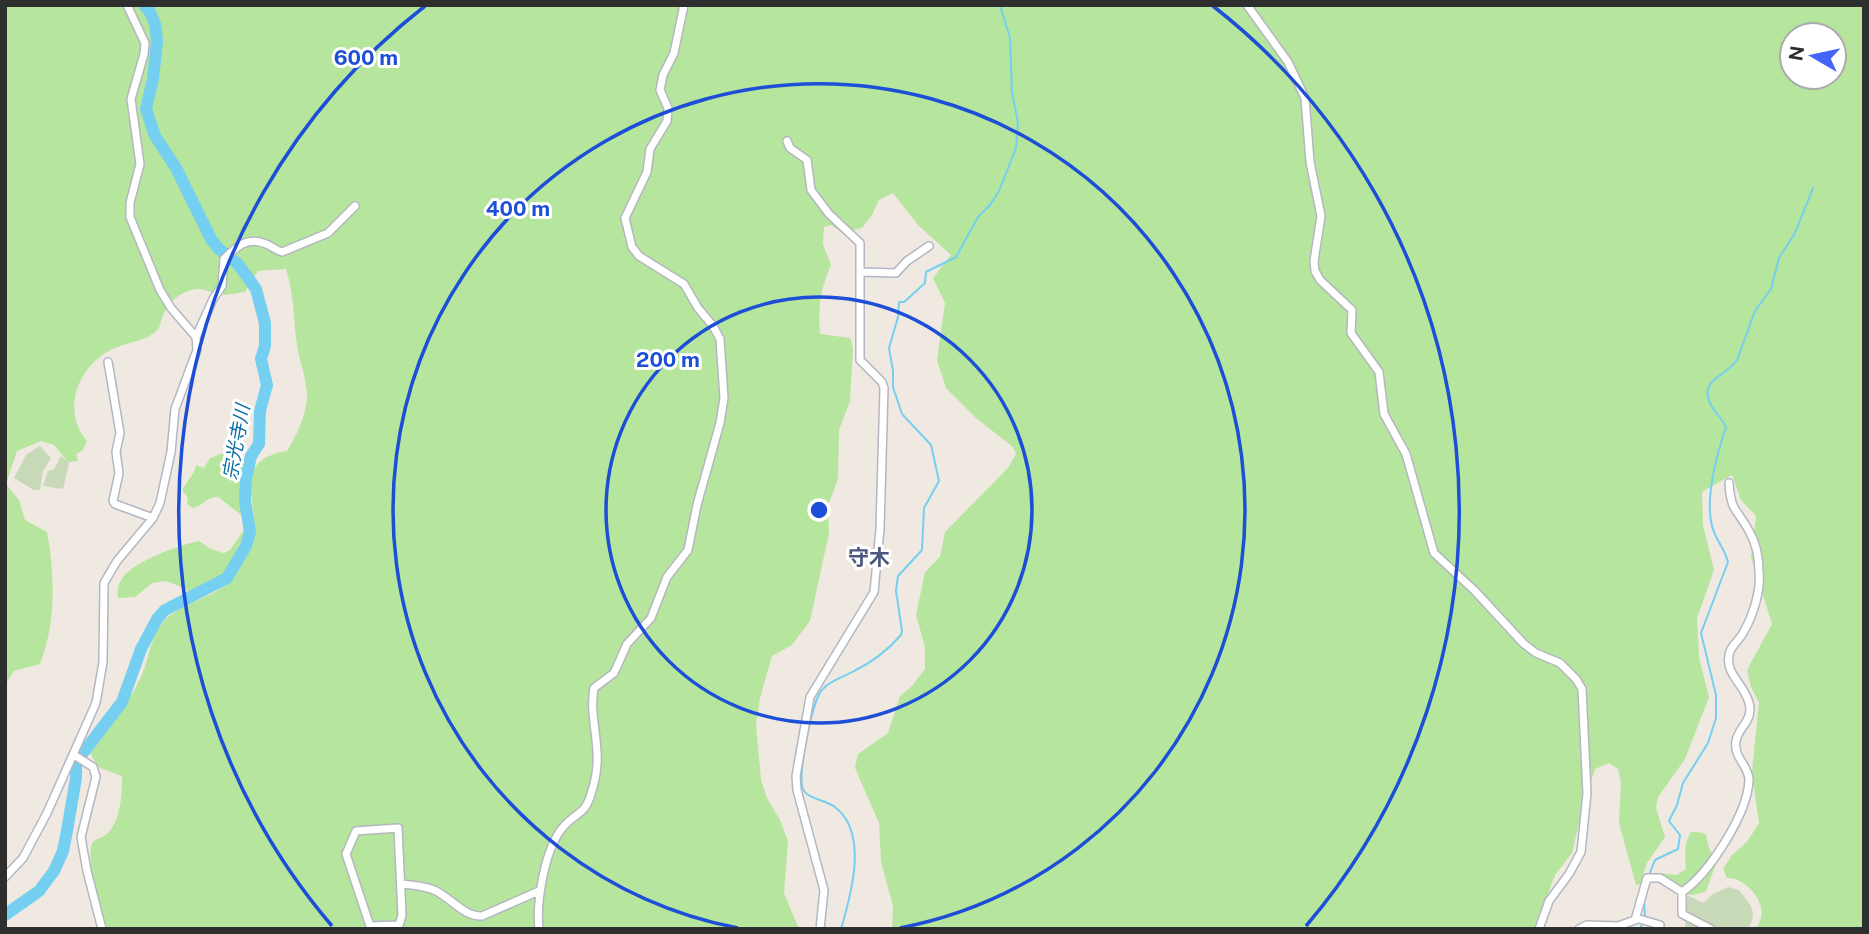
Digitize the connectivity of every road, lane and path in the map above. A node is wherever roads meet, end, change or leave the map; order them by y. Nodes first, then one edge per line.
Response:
1 (127, 5) edge
2 (684, 5) edge
3 (1247, 5) edge
4 (787, 141) dead end
5 (355, 206) dead end
6 (929, 246) dead end
7 (861, 272) junction
8 (196, 337) junction
9 (108, 362) dead end
10 (1729, 483) dead end
11 (153, 518) junction
12 (79, 757) junction
13 (5, 877) edge
14 (401, 884) junction
15 (539, 891) junction
16 (1682, 892) junction
17 (1641, 920) junction
18 (102, 929) edge
19 (538, 929) edge
20 (820, 929) edge
21 (1539, 929) edge
22 (1579, 929) edge
23 (1659, 929) edge
24 (1711, 929) edge

1 - 8 street
2 - 15 street
3 - 21 street
4 - 7 street
5 - 8 street
6 - 7 street
7 - 20 street
8 - 11 street
9 - 11 street
10 - 16 street
11 - 12 street
12 - 13 street
12 - 18 street
14 - 14 street
14 - 15 street
15 - 19 street
16 - 17 street
16 - 24 street
17 - 22 street
17 - 23 street

